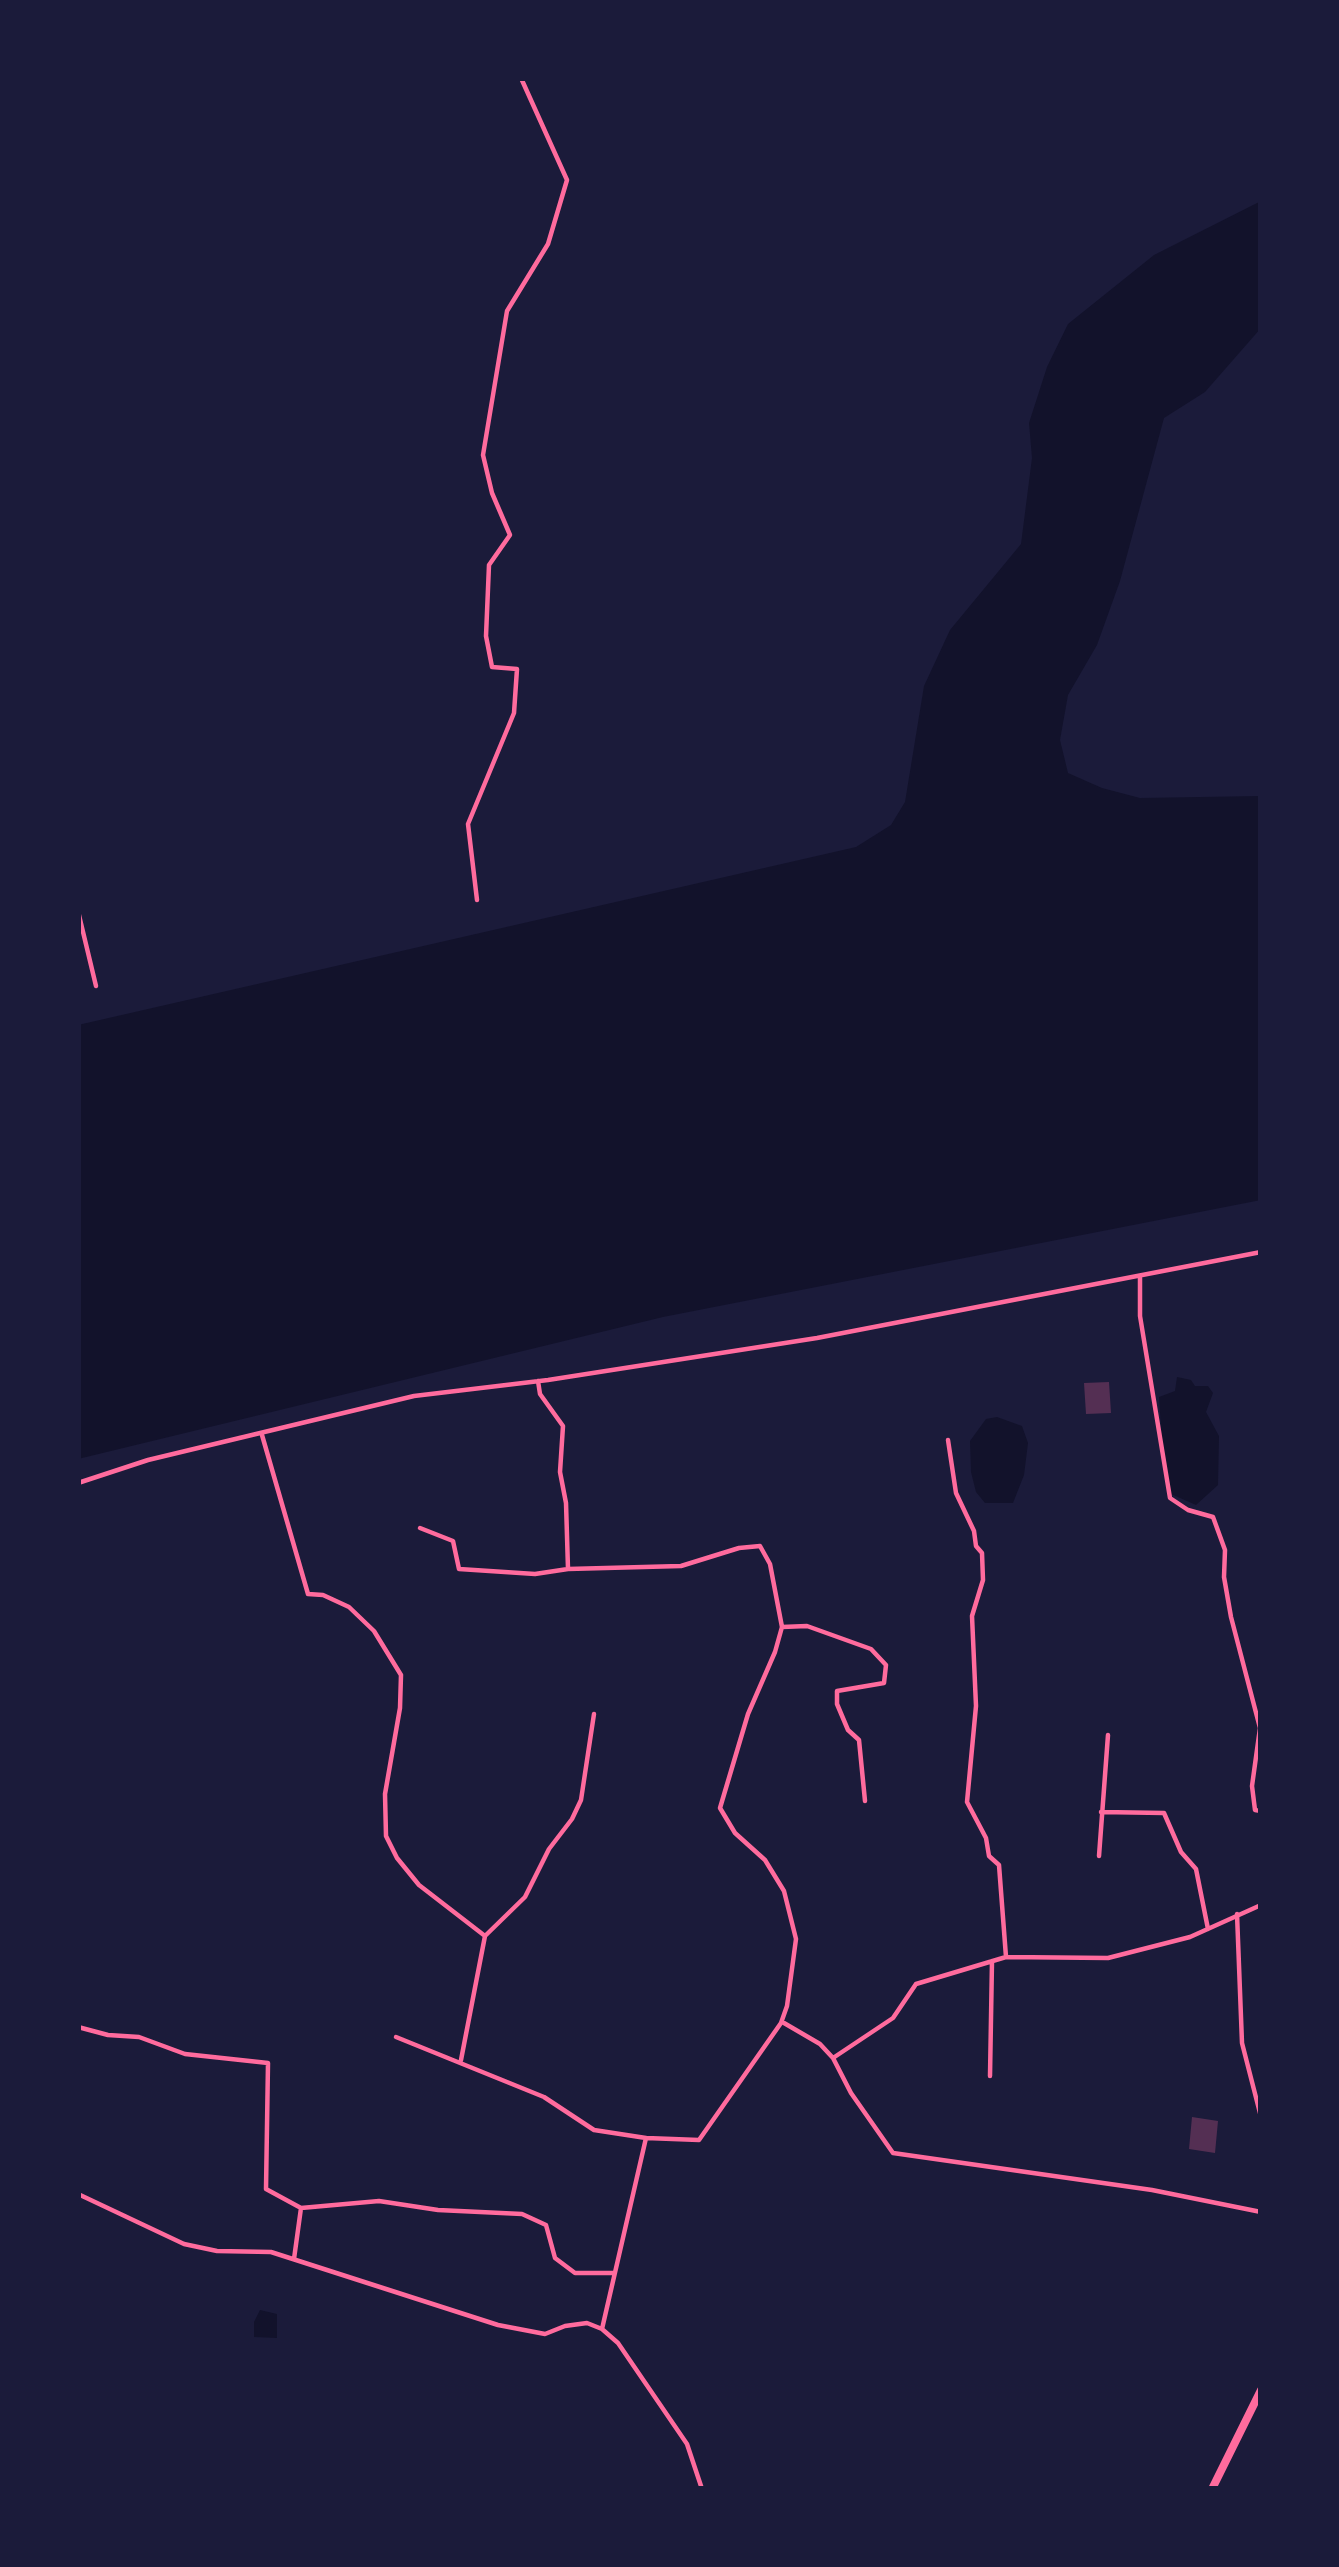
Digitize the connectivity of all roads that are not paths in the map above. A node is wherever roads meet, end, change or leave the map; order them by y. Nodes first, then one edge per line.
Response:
1 (521, 78) edge
2 (477, 900) dead end
3 (78, 911) edge
4 (96, 986) dead end
5 (1261, 1252) edge
6 (1139, 1276) junction
7 (538, 1381) junction
8 (262, 1433) junction
9 (948, 1440) dead end
10 (78, 1483) edge
11 (420, 1528) dead end
12 (568, 1569) junction
13 (782, 1627) junction
14 (594, 1714) dead end
15 (1108, 1735) dead end
16 (865, 1801) dead end
17 (1261, 1811) edge
18 (1101, 1812) junction
19 (1099, 1856) dead end
20 (1261, 1905) edge
21 (1237, 1914) junction
22 (1208, 1928) junction
23 (485, 1936) junction
24 (1006, 1957) junction
25 (992, 1961) junction
26 (781, 2023) junction
27 (78, 2027) edge
28 (396, 2037) dead end
29 (833, 2058) junction
30 (461, 2060) junction
31 (990, 2076) dead end
32 (1261, 2117) edge
33 (646, 2138) junction
34 (78, 2194) edge
35 (302, 2208) junction
36 (1261, 2212) edge
37 (294, 2259) junction
38 (615, 2273) junction
39 (602, 2329) junction
40 (1261, 2390) edge
41 (702, 2489) edge
42 (1212, 2489) edge

1 - 2 street
3 - 4 street
5 - 6 street
6 - 7 street
6 - 17 street
7 - 8 street
7 - 12 street
8 - 10 street
8 - 23 street
9 - 24 street
11 - 12 street
12 - 13 street
13 - 16 street
13 - 26 street
14 - 23 street
15 - 18 street
18 - 19 street
18 - 22 street
20 - 21 street
21 - 22 street
21 - 32 street
22 - 24 street
23 - 30 street
24 - 25 street
25 - 29 street
25 - 31 street
26 - 29 street
26 - 33 street
27 - 35 street
28 - 30 street
29 - 36 street
30 - 33 street
33 - 38 street
34 - 37 street
35 - 37 street
35 - 38 street
37 - 39 street
38 - 39 street
39 - 41 street
40 - 42 main road

